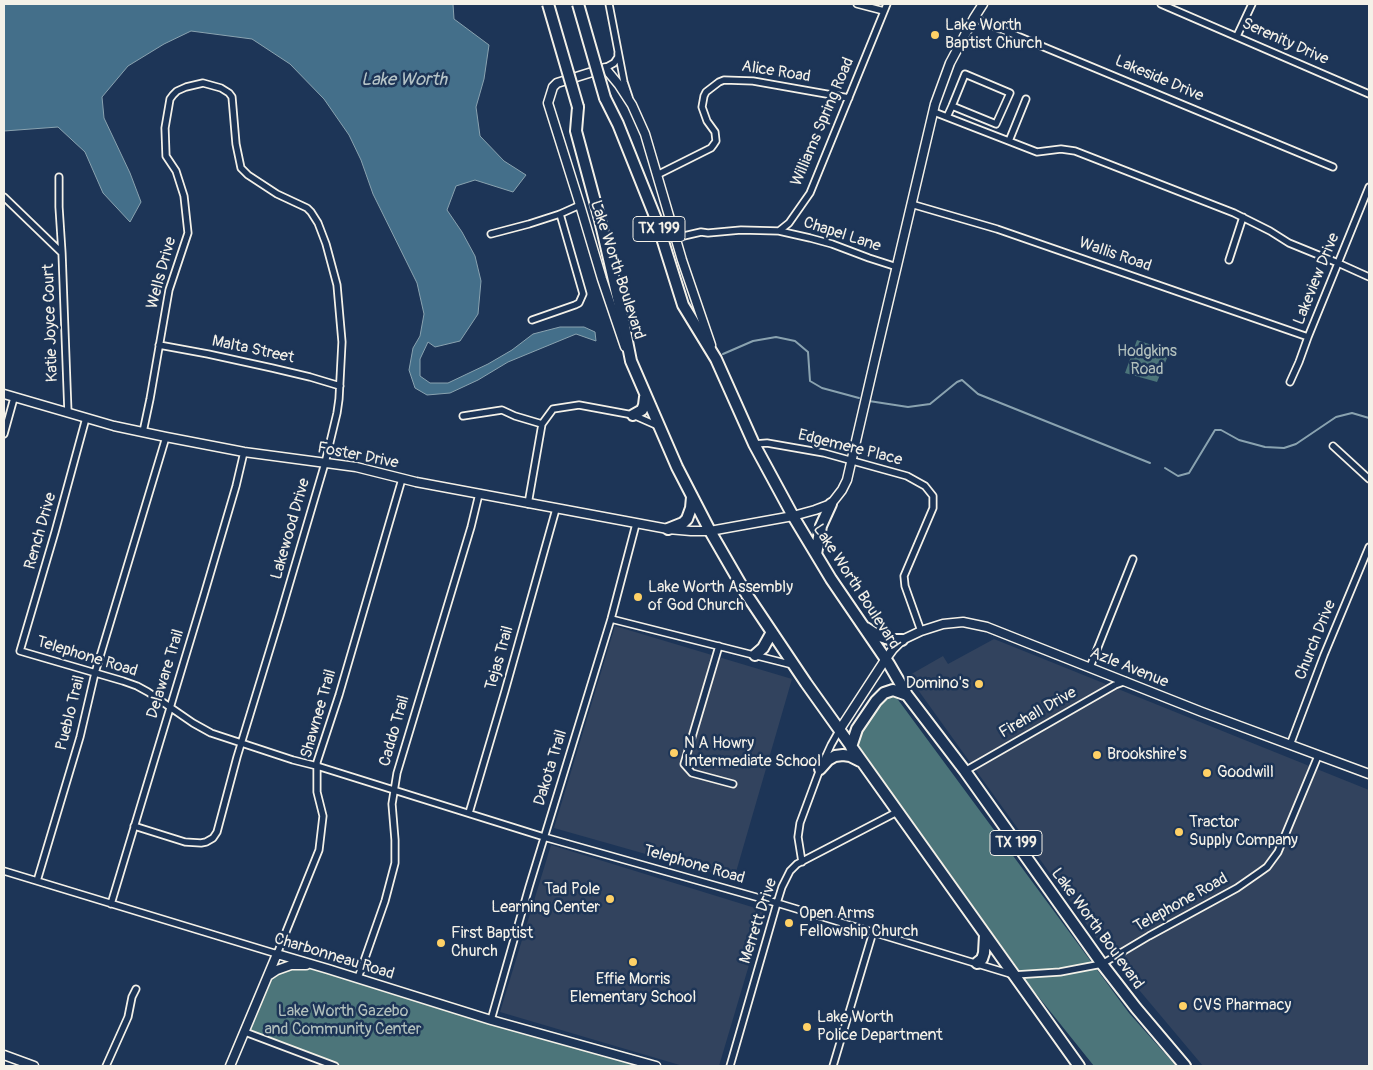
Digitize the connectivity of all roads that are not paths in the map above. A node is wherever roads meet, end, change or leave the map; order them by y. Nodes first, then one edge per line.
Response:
1 (548, 4) edge
2 (578, 4) edge
3 (609, 4) edge
4 (857, 4) edge
5 (887, 4) edge
6 (983, 4) edge
7 (1161, 4) edge
8 (1252, 4) edge
9 (1172, 6) edge
10 (884, 11) junction
11 (974, 18) junction
12 (1237, 36) junction
13 (618, 48) junction
14 (605, 68) junction
15 (1369, 94) edge
16 (173, 95) joint
17 (849, 98) junction
18 (1026, 99) dead end
19 (632, 105) junction
20 (952, 106) junction
21 (934, 112) junction
22 (947, 117) junction
23 (1009, 140) junction
24 (1333, 166) dead end
25 (657, 175) junction
26 (59, 176) dead end
27 (1369, 188) edge
28 (4, 198) edge
29 (912, 204) junction
30 (580, 205) junction
31 (560, 214) junction
32 (1243, 218) junction
33 (779, 231) junction
34 (491, 234) dead end
35 (675, 238) junction
36 (62, 253) junction
37 (1229, 260) dead end
38 (1338, 263) junction
39 (896, 267) junction
40 (1369, 277) edge
41 (532, 320) dead end
42 (1308, 337) junction
43 (159, 345) junction
44 (716, 359) junction
45 (631, 361) junction
46 (1290, 382) dead end
47 (340, 386) junction
48 (4, 394) edge
49 (646, 397) junction
50 (14, 398) junction
51 (68, 413) junction
52 (634, 415) junction
53 (463, 416) dead end
54 (86, 418) junction
55 (542, 424) junction
56 (658, 426) junction
57 (143, 432) junction
58 (4, 434) edge
59 (166, 437) junction
60 (754, 444) junction
61 (1333, 446) dead end
62 (244, 452) junction
63 (852, 460) junction
64 (325, 463) junction
65 (402, 479) junction
66 (1369, 479) edge
67 (479, 494) junction
68 (692, 496) junction
69 (528, 504) junction
70 (831, 504) junction
71 (556, 509) junction
72 (793, 516) junction
73 (636, 524) junction
74 (668, 529) junction
75 (710, 531) junction
76 (1369, 546) edge
77 (816, 554) junction
78 (1133, 559) dead end
79 (611, 619) junction
80 (863, 626) junction
81 (921, 631) junction
82 (772, 632) junction
83 (902, 640) junction
84 (719, 646) junction
85 (20, 651) joint
86 (755, 654) junction
87 (885, 660) junction
88 (794, 666) junction
89 (1090, 667) junction
90 (96, 672) junction
91 (1126, 681) junction
92 (907, 695) junction
93 (170, 707) junction
94 (840, 730) junction
95 (241, 742) junction
96 (1290, 745) junction
97 (851, 747) junction
98 (1318, 756) junction
99 (860, 761) junction
100 (317, 766) junction
101 (820, 769) junction
102 (964, 771) junction
103 (1369, 772) edge
104 (733, 784) dead end
105 (394, 790) junction
106 (897, 812) junction
107 (469, 813) junction
108 (134, 826) junction
109 (544, 837) junction
110 (802, 862) junction
111 (4, 871) edge
112 (37, 880) junction
113 (777, 903) junction
114 (111, 904) junction
115 (873, 932) junction
116 (985, 935) junction
117 (277, 954) junction
118 (977, 963) junction
119 (314, 964) junction
120 (1102, 964) junction
121 (1014, 975) junction
122 (268, 976) junction
123 (358, 978) junction
124 (136, 989) dead end
125 (492, 1020) junction
126 (246, 1032) junction
127 (4, 1055) edge
128 (34, 1066) edge
129 (106, 1066) edge
130 (230, 1066) edge
131 (335, 1066) edge
132 (656, 1066) edge
133 (730, 1066) edge
134 (833, 1066) edge
135 (1079, 1066) edge
136 (1184, 1066) edge

1 - 45 highway, bridge
2 - 44 highway, TX 199, bridge
3 - 13 street
4 - 10 street
5 - 10 street, Williams Spring Road
6 - 11 street
7 - 9 street, Serenity Drive
8 - 12 street
9 - 12 street, Serenity Drive
10 - 17 street, Williams Spring Road
11 - 21 street
11 - 24 street, Lakeside Drive
12 - 15 street, Serenity Drive
13 - 14 street
13 - 19 street
14 - 19 street, Lake Worth Boulevard / TX 199
14 - 30 street, Lake Worth Boulevard
16 - 43 street, Wells Drive
16 - 47 street, Lakewood Drive
17 - 25 street, Alice Road
17 - 33 street, Williams Spring Road
18 - 23 street
19 - 25 street, Lake Worth Boulevard / TX 199
20 - 20 street
20 - 22 street
21 - 22 street
21 - 29 street
22 - 23 street
23 - 32 street
25 - 35 street, Lake Worth Boulevard / TX 199
26 - 36 street
27 - 38 street, Lakeview Drive
28 - 36 street, Katie Joyce Court
29 - 39 street
29 - 42 street, Wallis Road
30 - 31 street
30 - 45 street, Lake Worth Boulevard
31 - 34 street
31 - 41 street
32 - 37 street
32 - 38 street
33 - 35 street
33 - 39 street, Chapel Lane
35 - 44 street, Lake Worth Boulevard / TX 199
36 - 51 street, Katie Joyce Court
38 - 40 street
38 - 42 street, Lakeview Drive
39 - 63 street
42 - 46 street, Lakeview Drive
43 - 47 street, Malta Street
43 - 57 street, Wells Drive
44 - 60 highway, Lake Worth Boulevard / TX 199
45 - 49 highway, Lake Worth Boulevard
47 - 64 street, Lakewood Drive
48 - 50 street, Foster Drive
49 - 52 highway
49 - 56 highway, Lake Worth Boulevard
50 - 51 street, Foster Drive
50 - 58 street
51 - 54 street, Foster Drive
52 - 55 street
52 - 56 street
53 - 55 street
54 - 57 street, Foster Drive
54 - 85 street, Rench Drive
55 - 69 street
56 - 68 highway, Lake Worth Boulevard
57 - 59 street, Foster Drive
59 - 62 street, Foster Drive
59 - 90 street, Pueblo Trail
60 - 63 street, Edgemere Place
60 - 72 highway, Lake Worth Boulevard / TX 199
61 - 66 street
62 - 64 street, Foster Drive
62 - 93 street, Delaware Trail
63 - 70 street
63 - 81 street, Edgemere Place
64 - 65 street, Foster Drive
64 - 95 street, Lakewood Drive
65 - 67 street, Foster Drive
65 - 100 street, Shawnee Trail
67 - 69 street, Foster Drive
67 - 105 street, Caddo Trail
68 - 74 highway
68 - 75 highway, Lake Worth Boulevard
69 - 71 street, Foster Drive
70 - 72 street
70 - 77 highway
71 - 73 street, Foster Drive
71 - 107 street, Tejas Trail
72 - 75 street
72 - 77 highway, Lake Worth Boulevard / TX 199
73 - 74 street, Foster Drive
73 - 79 street, Dakota Trail
74 - 75 street, Foster Drive
75 - 82 highway, Lake Worth Boulevard
76 - 96 street, Church Drive
77 - 80 highway, Lake Worth Boulevard / TX 199
78 - 89 street
79 - 84 street
79 - 109 street, Dakota Trail
80 - 83 highway
80 - 87 highway, Lake Worth Boulevard / TX 199
81 - 83 street, Azle Avenue
81 - 89 street, Azle Avenue
82 - 86 highway
82 - 88 highway, Lake Worth Boulevard
83 - 87 street, Azle Avenue
84 - 86 street
84 - 104 street
85 - 90 street, Telephone Road
86 - 88 street
87 - 92 highway, Lake Worth Boulevard / TX 199
87 - 94 street
88 - 94 highway, Lake Worth Boulevard
89 - 91 street, Azle Avenue
90 - 93 street, Telephone Road
90 - 112 street, Pueblo Trail
91 - 96 street, Azle Avenue
91 - 102 street, Firehall Drive
92 - 97 highway
92 - 102 highway, Lake Worth Boulevard / TX 199
93 - 95 street, Telephone Road
93 - 108 street, Delaware Trail
94 - 97 highway, Lake Worth Boulevard
94 - 101 street
95 - 100 street, Telephone Road
95 - 108 street, Lakewood Drive
96 - 98 street, Azle Avenue
97 - 99 highway, Lake Worth Boulevard
98 - 103 street, Azle Avenue
98 - 120 street, Telephone Road
99 - 101 highway
99 - 106 highway, Lake Worth Boulevard
100 - 105 street, Telephone Road
100 - 117 street, Shawnee Trail
101 - 110 street
102 - 120 highway, Lake Worth Boulevard / TX 199
105 - 107 street, Telephone Road
105 - 123 street, Caddo Trail
106 - 110 street
106 - 116 highway, Lake Worth Boulevard
107 - 109 street, Telephone Road
108 - 114 street, Delaware Trail
109 - 113 street, Telephone Road
109 - 125 street, Dakota Trail
110 - 113 street, Merrett Drive
111 - 112 street, Charbonneau Road
112 - 114 street, Charbonneau Road
113 - 115 street, Telephone Road
113 - 133 street, Merrett Drive
114 - 117 street, Charbonneau Road
115 - 118 street, Telephone Road
115 - 134 street
116 - 118 highway
116 - 121 highway, Lake Worth Boulevard
117 - 119 street, Charbonneau Road
117 - 122 street, Shawnee Trail
118 - 121 street, Telephone Road
119 - 122 street
119 - 123 street, Charbonneau Road
120 - 121 street, Telephone Road
120 - 136 highway, Lake Worth Boulevard / TX 199
121 - 135 highway, Lake Worth Boulevard
122 - 126 street, Shawnee Trail
123 - 125 street, Charbonneau Road
124 - 129 street
125 - 132 street, Charbonneau Road
126 - 130 street, Shawnee Trail
126 - 131 street
127 - 128 street

